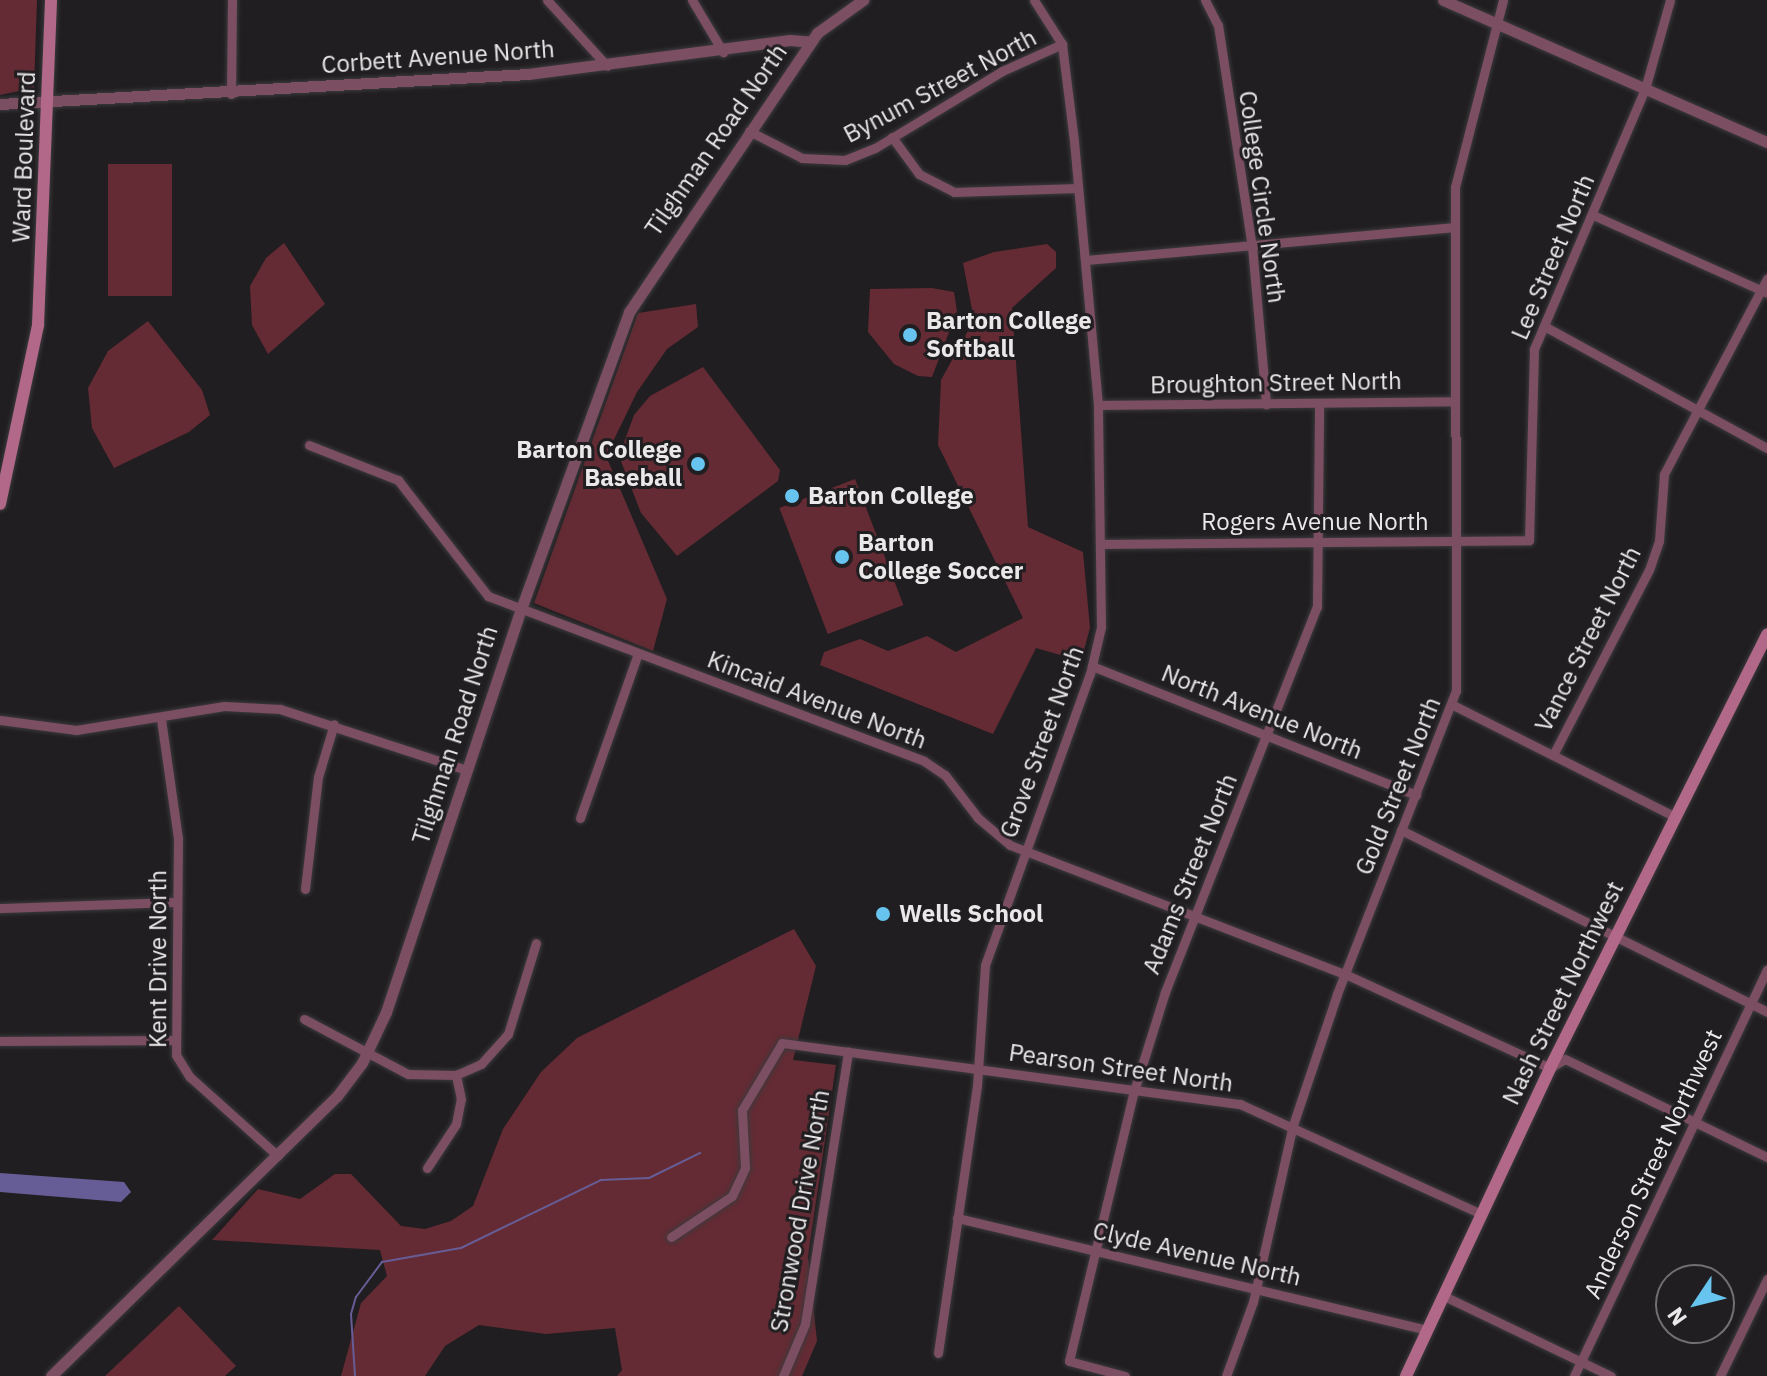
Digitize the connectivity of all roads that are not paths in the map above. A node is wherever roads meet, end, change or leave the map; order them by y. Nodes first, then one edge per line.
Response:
1 (51, 0) edge
2 (232, 0) edge
3 (547, 0) edge
4 (692, 0) edge
5 (863, 0) edge
6 (1034, 0) edge
7 (1206, 0) edge
8 (1443, 0) edge
9 (1503, 0) edge
10 (1670, 0) edge
11 (1496, 23) junction
12 (811, 42) junction
13 (1062, 44) junction
14 (723, 52) junction
15 (607, 66) junction
16 (1645, 89) junction
17 (231, 94) junction
18 (0, 104) edge
19 (49, 105) junction
20 (749, 131) junction
21 (892, 137) junction
22 (1767, 142) edge
23 (1078, 188) junction
24 (1593, 215) junction
25 (1454, 227) junction
26 (1252, 246) junction
27 (1085, 260) junction
28 (1767, 279) edge
29 (1764, 292) edge
30 (1544, 326) junction
31 (1454, 401) junction
32 (1319, 403) junction
33 (1266, 404) junction
34 (1098, 405) junction
35 (1697, 410) junction
36 (309, 445) dead end
37 (1767, 448) edge
38 (0, 504) edge
39 (1320, 540) junction
40 (1529, 540) joint
41 (1455, 541) junction
42 (1100, 544) junction
43 (521, 609) junction
44 (1765, 640) edge
45 (638, 653) junction
46 (1092, 666) junction
47 (1453, 705) junction
48 (161, 719) junction
49 (0, 720) edge
50 (334, 724) junction
51 (1269, 737) junction
52 (1553, 755) junction
53 (467, 770) junction
54 (1416, 795) junction
55 (1674, 816) junction
56 (580, 818) dead end
57 (1401, 830) junction
58 (1023, 851) junction
59 (305, 889) dead end
60 (176, 902) junction
61 (0, 908) edge
62 (1193, 916) junction
63 (1616, 937) junction
64 (536, 943) dead end
65 (1767, 970) edge
66 (1345, 974) junction
67 (1750, 1005) junction
68 (1767, 1012) edge
69 (304, 1019) dead end
70 (175, 1040) junction
71 (0, 1041) edge
72 (848, 1051) junction
73 (367, 1054) junction
74 (1550, 1068) junction
75 (979, 1069) junction
76 (456, 1075) junction
77 (1134, 1091) junction
78 (1695, 1122) junction
79 (1293, 1125) junction
80 (278, 1156) junction
81 (1767, 1157) edge
82 (427, 1168) dead end
83 (1481, 1214) junction
84 (957, 1218) junction
85 (671, 1237) dead end
86 (1098, 1251) junction
87 (1767, 1279) edge
88 (1256, 1289) junction
89 (1444, 1296) junction
90 (1428, 1330) junction
91 (938, 1353) dead end
92 (1581, 1362) junction
93 (51, 1376) edge
94 (783, 1376) edge
95 (1125, 1376) edge
96 (1226, 1376) edge
97 (1406, 1376) edge
98 (1574, 1376) edge
99 (1611, 1376) edge
100 (1720, 1376) edge

1 - 19 main road, Ward Boulevard
2 - 17 street
3 - 15 street
4 - 14 street
5 - 12 street
6 - 13 street, Grove Street North
7 - 26 street, College Circle North
8 - 11 street
9 - 11 street, Gold Street North
10 - 16 street, Lee Street North
11 - 16 street
11 - 25 street, Gold Street North
12 - 14 street, Corbett Avenue North
12 - 20 street, Tilghman Road North
13 - 21 street, Bynum Street North
13 - 23 street, Grove Street North
14 - 15 street, Corbett Avenue North
15 - 17 street, Corbett Avenue North
16 - 22 street
16 - 24 street, Lee Street North
17 - 19 street, Corbett Avenue North
18 - 19 street, Corbett Avenue North
19 - 38 main road, Ward Boulevard
20 - 21 street, Bynum Street North
20 - 43 street, Tilghman Road North
21 - 23 street
23 - 27 street, Grove Street North
24 - 29 street
24 - 30 street, Lee Street North
25 - 26 street
25 - 31 street, Gold Street North
26 - 27 street
26 - 33 street, College Circle North
27 - 34 street, Grove Street North
28 - 29 street, Vance Street North
29 - 35 street, Vance Street North
30 - 35 street
30 - 40 street, Lee Street North
31 - 32 street, Broughton Street North
31 - 41 street, Gold Street North
32 - 33 street, Broughton Street North
32 - 39 street, Adams Street North
33 - 34 street, Broughton Street North
34 - 42 street, Grove Street North
35 - 37 street
35 - 52 street, Vance Street North
36 - 43 street, Kincaid Avenue North
39 - 41 street, Rogers Avenue North
39 - 42 street, Rogers Avenue North
39 - 51 street, Adams Street North
40 - 41 street, Rogers Avenue North
41 - 47 street, Gold Street North
42 - 46 street, Grove Street North
43 - 45 street, Kincaid Avenue North
43 - 53 street, Tilghman Road North
44 - 55 main road, Nash Street Northwest
45 - 56 street
45 - 58 street, Kincaid Avenue North
46 - 51 street, North Avenue North
46 - 58 street, Grove Street North
47 - 52 street
47 - 54 street, Gold Street North
48 - 49 street
48 - 50 street
48 - 60 street, Kent Drive North
50 - 53 street
50 - 59 street
51 - 54 street, North Avenue North
51 - 62 street, Adams Street North
52 - 55 street
53 - 73 street, Tilghman Road North
54 - 57 street, Gold Street North
55 - 63 main road, Nash Street Northwest
57 - 63 street
57 - 66 street, Gold Street North
58 - 62 street, Kincaid Avenue North
58 - 75 street, Grove Street North
60 - 61 street
60 - 70 street, Kent Drive North
62 - 66 street, Kincaid Avenue North
62 - 77 street, Adams Street North
63 - 67 street
63 - 74 main road, Nash Street Northwest
64 - 76 street
65 - 67 street, Anderson Street Northwest
66 - 74 street, Kincaid Avenue North
66 - 79 street, Gold Street North
67 - 68 street
67 - 78 street, Anderson Street Northwest
69 - 73 street
70 - 71 street
70 - 80 street, Kent Drive North
72 - 75 street, Pearson Street North
72 - 85 street, Pearson Street North
72 - 94 street, Stronwood Drive North
73 - 76 street
73 - 80 street, Tilghman Road North
74 - 78 street
74 - 83 main road, Nash Street Northwest
75 - 77 street, Pearson Street North
75 - 84 street, Grove Street North
76 - 82 street
77 - 79 street, Pearson Street North
77 - 86 street, Adams Street North
78 - 81 street
78 - 92 street, Anderson Street Northwest
79 - 83 street, Pearson Street North
79 - 88 street, Gold Street North
80 - 93 street, Tilghman Road North
83 - 89 main road, Nash Street Northwest
84 - 86 street, Clyde Avenue North
84 - 91 street, Grove Street North
86 - 88 street, Clyde Avenue North
86 - 95 street, Adams Street North
87 - 100 street
88 - 90 street, Clyde Avenue North
88 - 96 street, Gold Street North
89 - 90 main road, Nash Street Northwest
89 - 92 street
90 - 97 main road, Nash Street Northwest
92 - 98 street, Anderson Street Northwest
92 - 99 street

